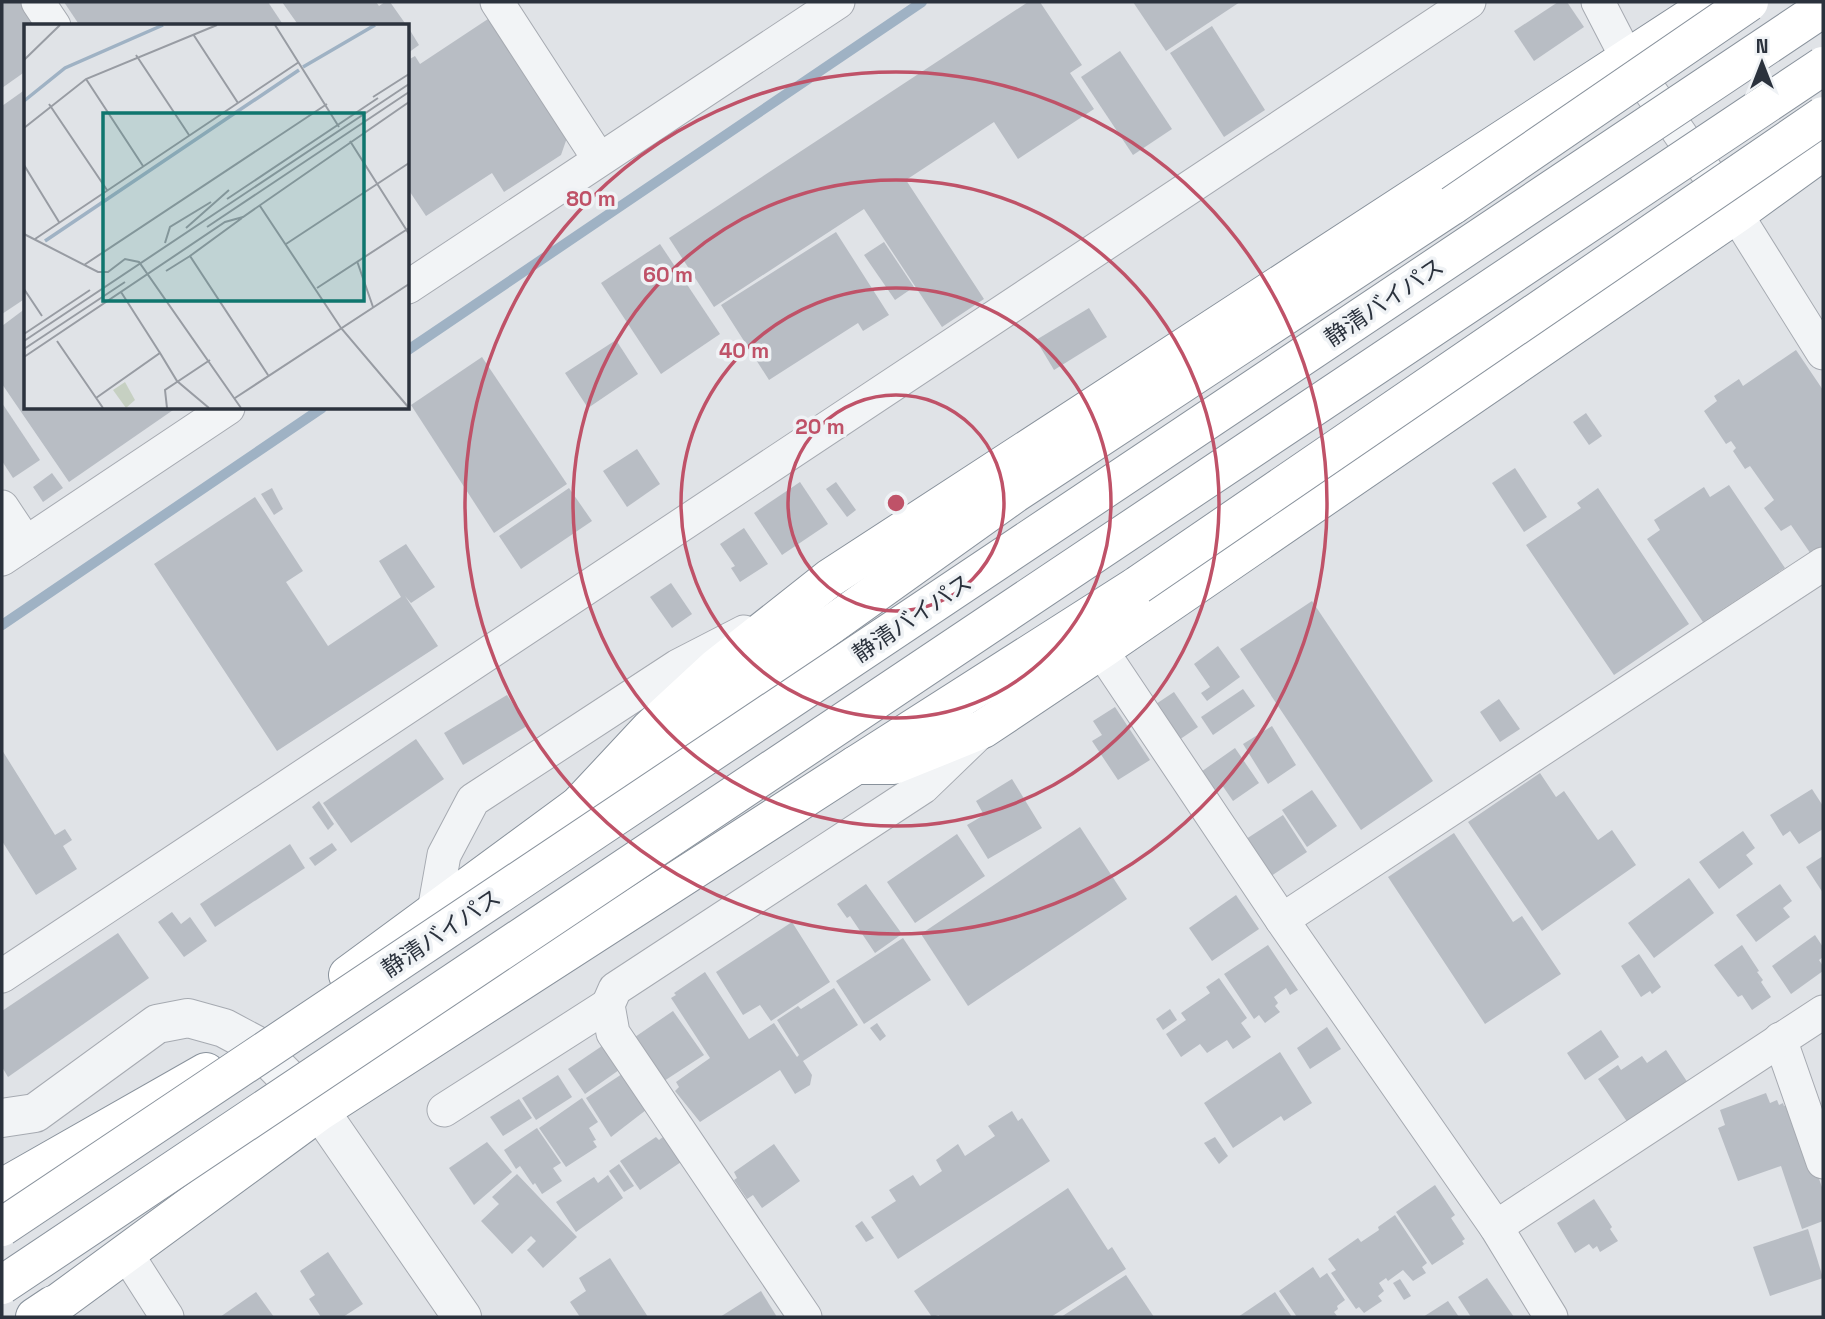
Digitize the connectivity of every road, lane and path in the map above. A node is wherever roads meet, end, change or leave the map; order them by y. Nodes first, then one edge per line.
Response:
1 (38, 2) edge
2 (497, 2) edge
3 (838, 2) edge
4 (1469, 2) edge
5 (1598, 2) edge
6 (1714, 2) edge
7 (1749, 2) edge
8 (1823, 8) edge
9 (53, 24) edge
10 (1626, 58) junction
11 (1823, 66) edge
12 (1823, 116) edge
13 (1823, 150) edge
14 (599, 159) junction
15 (1736, 214) junction
16 (410, 286) edge
17 (1823, 353) edge
18 (225, 410) edge
19 (2, 507) edge
20 (14, 551) edge
21 (1823, 564) edge
22 (795, 606) junction
23 (1101, 650) junction
24 (983, 729) junction
25 (856, 765) junction
26 (579, 805) junction
27 (434, 911) junction
28 (1282, 920) junction
29 (2, 976) edge
30 (608, 1005) junction
31 (1823, 1012) edge
32 (1780, 1039) junction
33 (254, 1044) junction
34 (444, 1110) dead end
35 (320, 1111) junction
36 (2, 1118) edge
37 (1823, 1162) edge
38 (2, 1188) edge
39 (2, 1227) edge
40 (1496, 1227) junction
41 (126, 1253) junction
42 (2, 1285) edge
43 (42, 1313) edge
44 (167, 1317) edge
45 (463, 1317) edge
46 (806, 1317) edge
47 (1551, 1317) edge

1 - 9 street
2 - 14 street
3 - 14 street
4 - 29 street
5 - 10 street
6 - 10 highway
7 - 26 highway, bridge
8 - 39 highway, 静清バイパス, bridge
10 - 15 street
10 - 22 highway
11 - 42 highway, 静清バイパス, bridge
12 - 25 highway, bridge
13 - 15 highway
14 - 16 street
15 - 17 street
15 - 23 highway
18 - 20 street
19 - 20 street
21 - 28 street
22 - 26 highway
22 - 27 street
23 - 24 highway
23 - 28 street
24 - 25 highway
24 - 30 street
25 - 35 highway
26 - 27 highway
27 - 33 highway
28 - 40 street
30 - 34 street
30 - 46 street
31 - 32 street
32 - 37 street
32 - 40 street
33 - 35 street
33 - 36 street
33 - 38 highway
35 - 41 highway
35 - 45 street
40 - 47 street
41 - 43 highway
41 - 44 street

